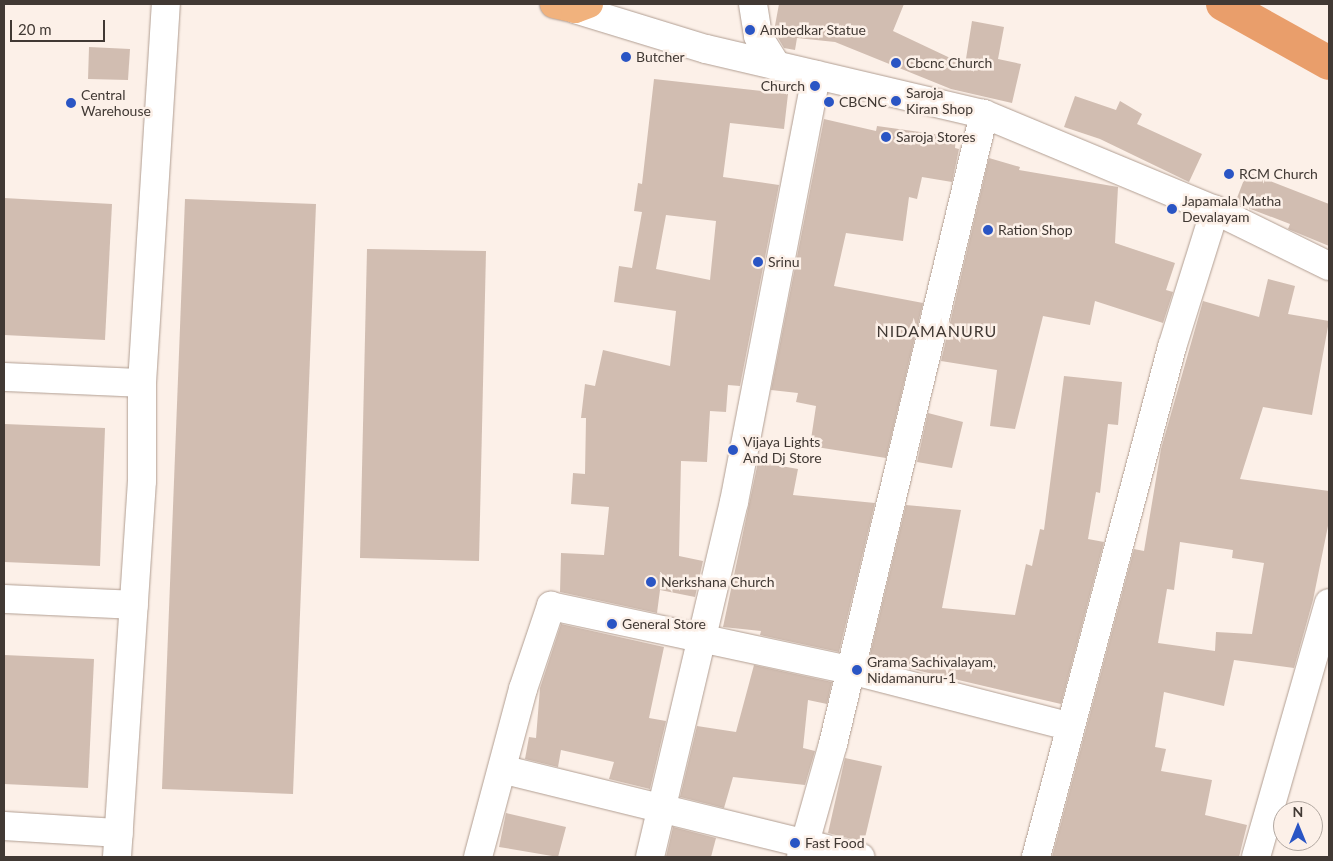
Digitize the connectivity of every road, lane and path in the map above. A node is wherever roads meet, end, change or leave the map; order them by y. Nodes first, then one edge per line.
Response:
1 (166, 4) edge
2 (753, 4) edge
3 (573, 5) edge
4 (777, 66) junction
5 (816, 75) junction
6 (984, 114) junction
7 (1215, 210) junction
8 (1329, 266) edge
9 (4, 377) edge
10 (142, 383) junction
11 (4, 599) edge
12 (1329, 603) edge
13 (134, 605) junction
14 (699, 638) junction
15 (850, 670) junction
16 (1068, 726) junction
17 (505, 770) junction
18 (663, 809) junction
19 (4, 826) edge
20 (118, 845) edge
21 (803, 851) edge
22 (478, 857) edge
23 (650, 857) edge
24 (860, 857) edge
25 (1036, 857) edge
26 (1256, 857) edge

1 - 10 street
2 - 4 street
3 - 4 street
4 - 5 street
5 - 6 street
5 - 14 street
6 - 7 street
6 - 15 street
7 - 8 street
7 - 16 street
9 - 10 street
10 - 13 street
11 - 13 street
12 - 26 street
13 - 20 street
14 - 15 street
14 - 17 street
14 - 18 street
15 - 16 street
15 - 21 street
16 - 25 street
17 - 18 street
17 - 22 street
18 - 21 street
18 - 23 street
19 - 20 street
21 - 24 street

